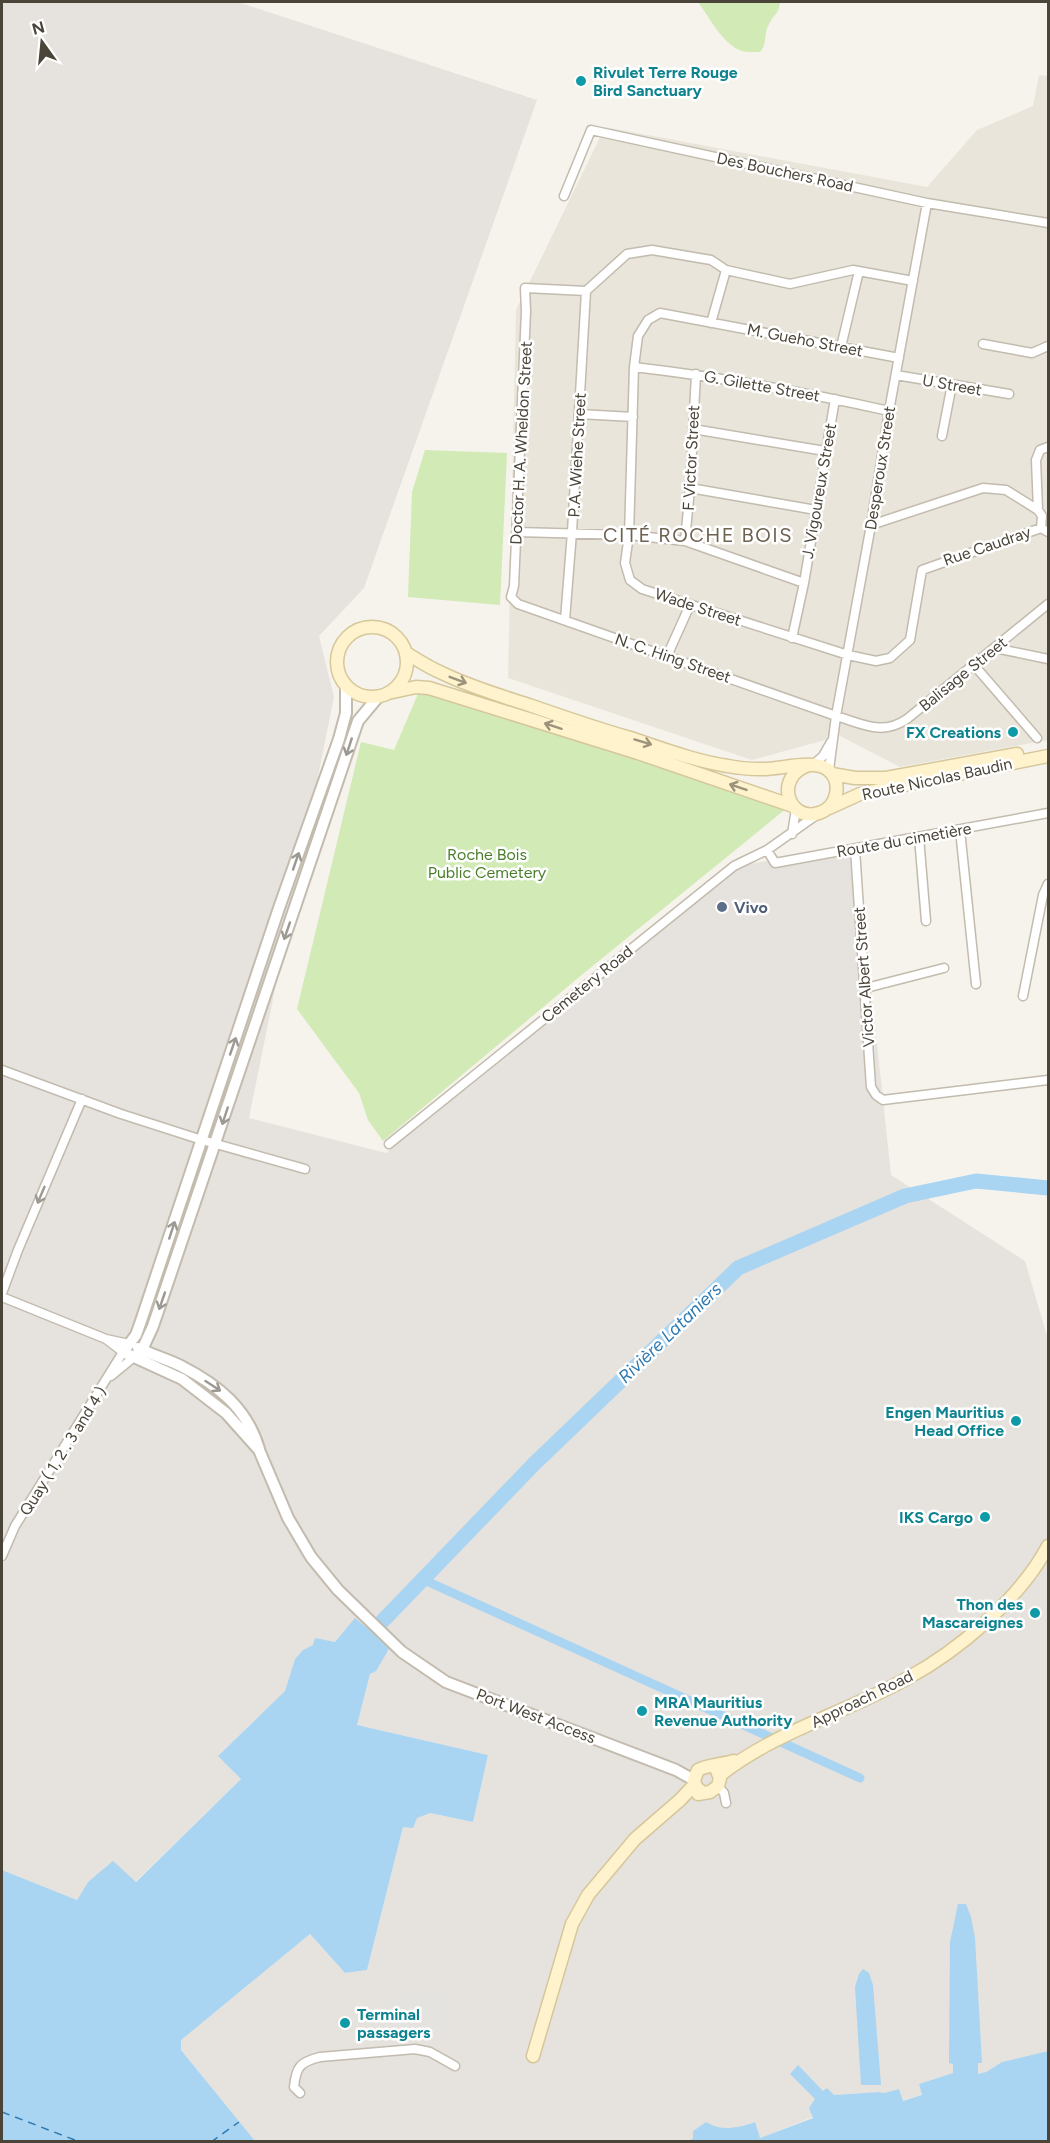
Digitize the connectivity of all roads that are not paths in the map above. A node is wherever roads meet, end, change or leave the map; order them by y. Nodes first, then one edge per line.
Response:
1 (564, 196) dead end
2 (927, 203) junction
3 (1048, 224) edge
4 (726, 270) junction
5 (859, 271) junction
6 (913, 281) junction
7 (586, 291) junction
8 (648, 320) joint
9 (711, 322) junction
10 (983, 344) dead end
11 (1048, 346) edge
12 (841, 347) junction
13 (899, 358) junction
14 (634, 367) junction
15 (696, 374) junction
16 (896, 375) junction
17 (952, 384) junction
18 (1009, 394) dead end
19 (835, 399) junction
20 (889, 411) junction
21 (579, 414) junction
22 (633, 417) junction
23 (693, 429) junction
24 (942, 436) dead end
25 (1048, 447) edge
26 (825, 451) junction
27 (690, 488) junction
28 (816, 510) junction
29 (1038, 510) junction
30 (871, 525) junction
31 (1045, 530) edge
32 (517, 532) junction
33 (572, 532) junction
34 (628, 535) junction
35 (685, 541) junction
36 (804, 583) junction
37 (511, 597) joint
38 (1048, 604) edge
39 (690, 605) junction
40 (565, 620) junction
41 (792, 638) junction
42 (995, 648) junction
43 (406, 653) junction
44 (848, 655) junction
45 (667, 656) junction
46 (1048, 659) edge
47 (974, 665) junction
48 (346, 686) junction
49 (383, 695) junction
50 (836, 716) junction
51 (834, 734) junction
52 (1037, 738) dead end
53 (1048, 748) edge
54 (1048, 756) edge
55 (811, 765) junction
56 (830, 772) junction
57 (795, 807) junction
58 (824, 811) junction
59 (1048, 813) edge
60 (960, 830) junction
61 (792, 834) junction
62 (919, 837) junction
63 (855, 849) junction
64 (767, 850) junction
65 (1048, 884) edge
66 (926, 921) dead end
67 (944, 968) dead end
68 (976, 984) dead end
69 (866, 988) junction
70 (1023, 996) dead end
71 (2, 1070) edge
72 (1048, 1080) edge
73 (82, 1100) junction
74 (202, 1140) junction
75 (389, 1144) dead end
76 (215, 1145) junction
77 (305, 1169) dead end
78 (2, 1295) edge
79 (126, 1348) junction
80 (138, 1354) junction
81 (108, 1378) junction
82 (1048, 1546) edge
83 (2, 1556) edge
84 (716, 1776) junction
85 (697, 1781) junction
86 (726, 1803) dead end
87 (533, 2056) dead end
88 (455, 2066) dead end
89 (300, 2093) dead end

1 - 2 street, Des Bouchers Road
2 - 3 street, Des Bouchers Road
2 - 6 street, Desperoux Street
4 - 5 street
4 - 7 street
4 - 9 street
5 - 6 street
5 - 12 street
6 - 13 street, Desperoux Street
7 - 21 street, P.A. Wiehe Street
7 - 32 street, Doctor H. A. Wheldon Street
8 - 9 street, M. Gueho Street
8 - 14 street, Wade Street
9 - 12 street, M. Gueho Street
10 - 11 street
12 - 13 street, M. Gueho Street
13 - 16 street, Desperoux Street
14 - 15 street, G. Gilette Street
14 - 22 street, Wade Street
15 - 19 street, G. Gilette Street
15 - 23 street, F Victor Street
16 - 17 street, U Street
16 - 20 street, Desperoux Street
17 - 18 street, U Street
17 - 24 street
19 - 20 street, G. Gilette Street
19 - 26 street, J. Vigoureux Street
20 - 30 street, Desperoux Street
21 - 22 street
21 - 33 street, P.A. Wiehe Street
22 - 34 street, Wade Street
23 - 26 street
23 - 27 street, F Victor Street
25 - 29 street
26 - 28 street, J. Vigoureux Street
27 - 28 street
27 - 35 street, F Victor Street
28 - 36 street, J. Vigoureux Street
29 - 30 street
29 - 31 street
30 - 44 street, Desperoux Street
31 - 44 street, Rue Caudray
32 - 33 street
32 - 37 street, Doctor H. A. Wheldon Street
33 - 34 street
33 - 40 street, P.A. Wiehe Street
34 - 35 street
34 - 39 street, Wade Street
35 - 36 street
36 - 41 street, J. Vigoureux Street
37 - 40 street, N. C. Hing Street
38 - 42 street, Balisage Street
39 - 41 street, Wade Street
39 - 45 street
40 - 45 street, N. C. Hing Street
41 - 44 street, Wade Street
42 - 46 street
42 - 47 street, Balisage Street
43 - 48 main road
43 - 49 main road
43 -> 55 main road
44 - 50 street, Desperoux Street
45 - 50 street, N. C. Hing Street
47 - 50 street, Balisage Street
47 - 52 street
48 - 49 main road
74 -> 48 street
57 -> 49 main road
49 -> 76 street
50 - 51 street, Desperoux Street
51 - 55 street
51 - 56 street, Desperoux Street
53 - 56 main road, Route Nicolas Baudin
54 - 58 main road, Route Nicolas Baudin
55 - 56 main road
55 - 57 main road
56 - 58 main road
57 - 58 main road
57 - 61 street
58 - 61 street, Cemetery Road
59 - 60 street, Route du cimetière
60 - 62 street, Route du cimetière
60 - 68 street
61 - 64 street, Cemetery Road
62 - 63 street, Route du cimetière
62 - 66 street
63 - 64 street, Route du cimetière
63 - 69 street, Victor Albert Street
64 - 75 street, Cemetery Road
65 - 70 street
67 - 69 street
69 - 72 street, Victor Albert Street
71 - 73 street
73 - 74 street
73 -> 78 street
74 - 76 street
79 -> 74 street
76 - 77 street
76 -> 80 street
78 - 79 street
79 - 80 street, Port West Access
79 - 81 street, Quay ( 1, 2 . 3 and 4 )
80 - 81 street
80 - 85 street, Port West Access
81 - 83 street, Quay ( 1, 2 . 3 and 4 )
82 - 84 main road, Approach Road
84 - 85 main road
84 - 85 main road
84 - 86 street
85 - 87 main road
88 - 89 street

